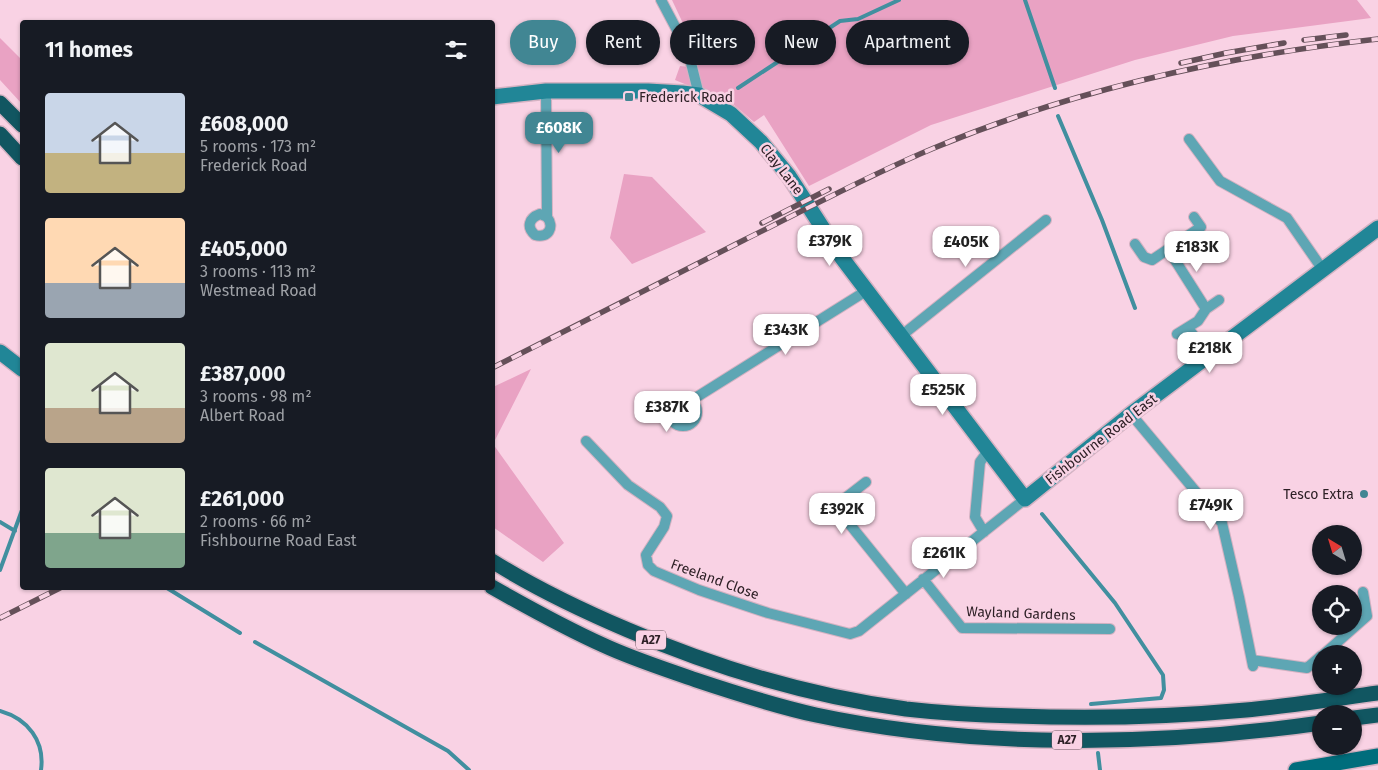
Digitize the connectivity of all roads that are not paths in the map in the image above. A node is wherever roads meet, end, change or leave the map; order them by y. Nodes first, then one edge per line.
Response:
1 (661, 0) edge
2 (546, 91) junction
3 (699, 95) junction
4 (495, 98) edge
5 (0, 103) edge
6 (20, 123) edge
7 (0, 134) edge
8 (1190, 139) dead end
9 (20, 156) edge
10 (547, 217) dead end
11 (1194, 217) dead end
12 (1046, 220) dead end
13 (1378, 228) edge
14 (1135, 244) dead end
15 (1168, 249) junction
16 (1324, 270) junction
17 (866, 291) junction
18 (1220, 300) dead end
19 (1206, 309) junction
20 (1188, 328) junction
21 (1177, 334) dead end
22 (901, 336) junction
23 (0, 352) edge
24 (1209, 356) junction
25 (20, 367) edge
26 (692, 400) dead end
27 (1131, 414) junction
28 (586, 441) dead end
29 (988, 451) junction
30 (866, 482) dead end
31 (1025, 499) junction
32 (984, 532) junction
33 (495, 563) edge
34 (924, 579) junction
35 (495, 589) edge
36 (1362, 592) dead end
37 (906, 594) junction
38 (1362, 620) edge
39 (1110, 629) dead end
40 (850, 634) joint
41 (1346, 635) edge
42 (1334, 645) edge
43 (1312, 664) edge
44 (1378, 693) edge
45 (1378, 715) edge
46 (1362, 717) edge
47 (1312, 724) edge
48 (1378, 756) edge
49 (1296, 770) edge

1 - 3 street
2 - 3 street, Clay Lane
2 - 4 street, Clay Lane
2 - 10 street
3 - 17 street, Clay Lane
5 - 6 highway
7 - 9 highway
8 - 16 street
11 - 15 street
12 - 22 street
13 - 16 street, Fishbourne Road East
14 - 15 street
15 - 19 street
16 - 24 street, Fishbourne Road East
17 - 22 street, Clay Lane
17 - 26 street
18 - 19 street
19 - 20 street
20 - 21 street
20 - 24 street
22 - 29 street, Clay Lane
23 - 25 street
24 - 27 street, Fishbourne Road East
27 - 31 street, Fishbourne Road East
27 - 43 street
28 - 40 street, Freeland Close
29 - 31 street, Clay Lane
29 - 32 street
30 - 37 street
31 - 32 street, Fishbourne Road East
32 - 34 street, Fishbourne Road East
33 - 44 highway, A27
34 - 37 street, Fishbourne Road East
34 - 39 street, Wayland Gardens
35 - 47 highway, A27
36 - 38 street
37 - 40 street, Fishbourne Road East
41 - 42 street
45 - 46 highway
48 - 49 main road

